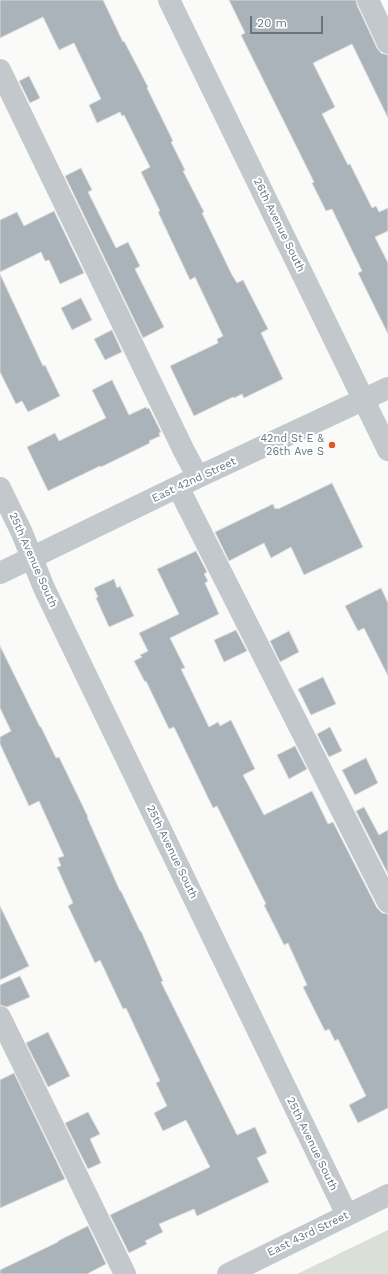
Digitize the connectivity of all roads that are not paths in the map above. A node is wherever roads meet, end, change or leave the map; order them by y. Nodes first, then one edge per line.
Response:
1 (169, 0) edge
2 (368, 0) edge
3 (388, 43) edge
4 (0, 70) edge
5 (388, 388) edge
6 (363, 401) junction
7 (388, 450) edge
8 (198, 477) junction
9 (178, 487) junction
10 (0, 488) edge
11 (32, 558) junction
12 (0, 573) edge
13 (388, 902) edge
14 (0, 1017) edge
15 (388, 1195) edge
16 (347, 1215) junction
17 (125, 1274) edge
18 (228, 1274) edge

1 - 6 street, 26th Avenue South
2 - 3 street
4 - 8 street
5 - 6 street, East 42nd Street
6 - 7 street, 26th Avenue South
6 - 8 street, East 42nd Street
8 - 9 street, East 42nd Street
9 - 11 street, East 42nd Street
9 - 13 street
10 - 11 street, 25th Avenue South
11 - 12 street, East 42nd Street
11 - 16 street, 25th Avenue South
14 - 17 street
15 - 16 street, East 43rd Street
16 - 18 street, East 43rd Street

